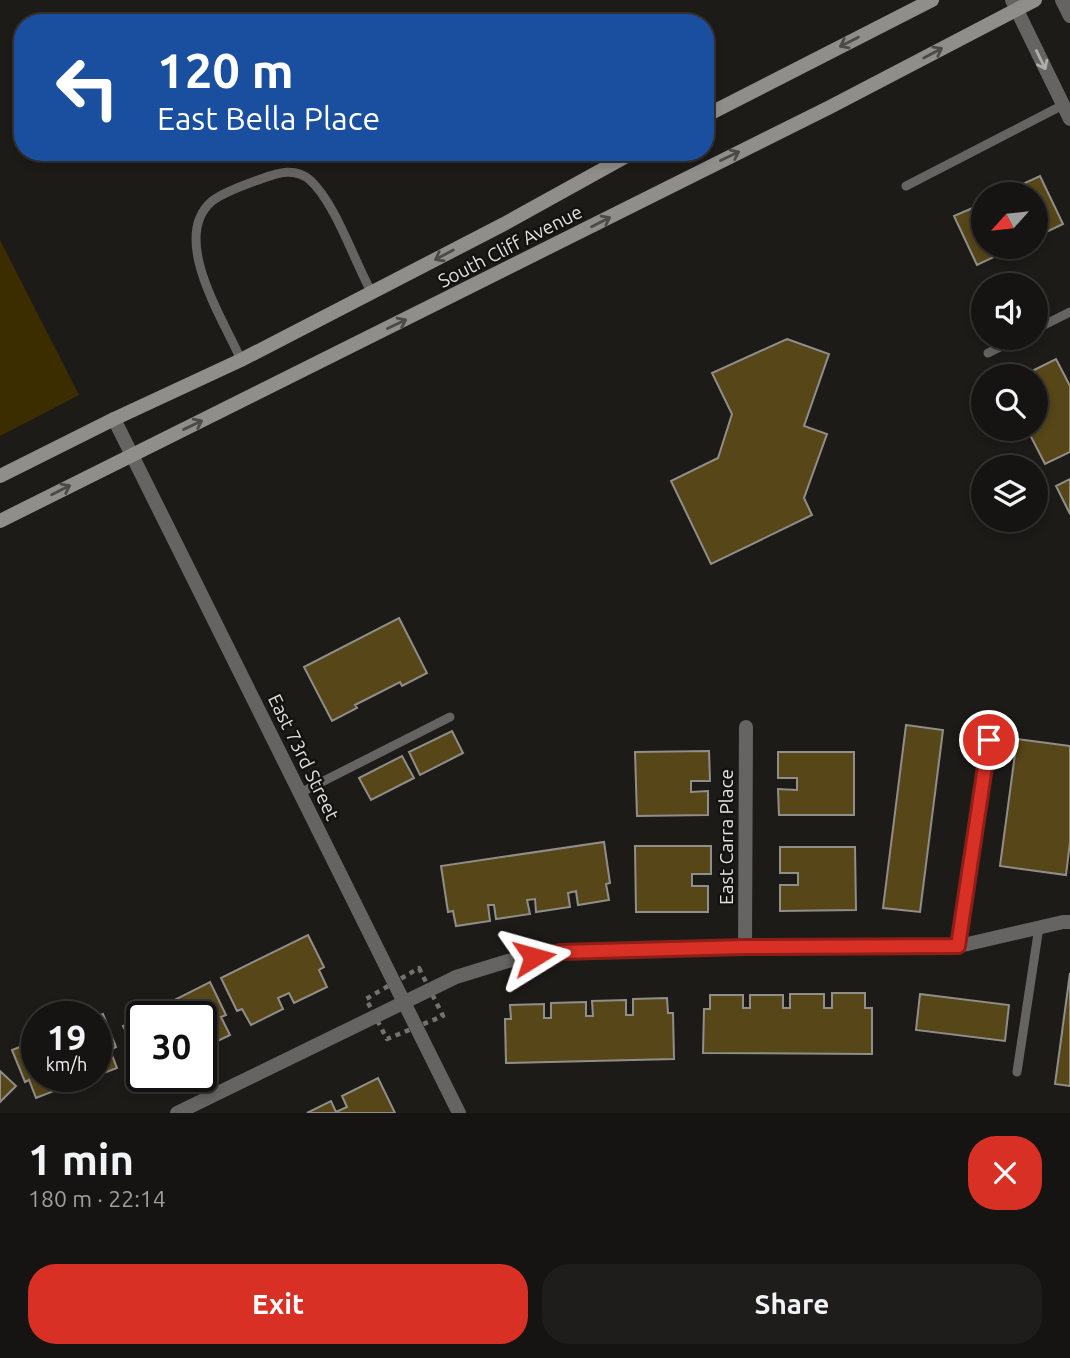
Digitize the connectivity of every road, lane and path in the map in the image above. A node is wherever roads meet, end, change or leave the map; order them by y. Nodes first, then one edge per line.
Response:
1 (932, 0) edge
2 (1035, 0) edge
3 (1062, 0) edge
4 (1014, 5) edge
5 (1070, 16) edge
6 (1063, 105) junction
7 (714, 111) edge
8 (1070, 119) edge
9 (617, 161) edge
10 (906, 186) dead end
11 (372, 293) junction
12 (1070, 312) edge
13 (1048, 323) edge
14 (994, 350) edge
15 (988, 353) dead end
16 (241, 360) junction
17 (114, 419) junction
18 (132, 455) junction
19 (0, 476) edge
20 (0, 521) edge
21 (450, 717) dead end
22 (746, 727) dead end
23 (989, 740) dead end
24 (300, 793) junction
25 (1070, 922) edge
26 (1039, 927) junction
27 (958, 946) junction
28 (745, 947) junction
29 (403, 1002) junction
30 (1017, 1072) dead end
31 (177, 1113) edge
32 (458, 1113) edge

1 -> 7 main road
2 - 4 main road, South Cliff Avenue
3 - 5 street
4 -> 6 street
18 -> 4 main road, South Cliff Avenue
6 - 8 street
6 - 10 lane
9 -> 11 main road, South Cliff Avenue
11 - 16 main road, South Cliff Avenue
11 - 16 lane
12 - 13 lane
14 - 15 lane
16 - 17 main road, South Cliff Avenue
17 - 18 street, East 73rd Street
17 - 19 main road, South Cliff Avenue
20 -> 18 main road, South Cliff Avenue
18 - 24 street, East 73rd Street
21 - 24 lane
22 - 28 street, East Carra Place
23 - 27 street
24 - 29 street, East 73rd Street
25 - 26 street
26 - 27 street
26 - 30 lane
27 - 28 street
28 - 29 street
29 - 31 street
29 - 32 street, East 73rd Street

